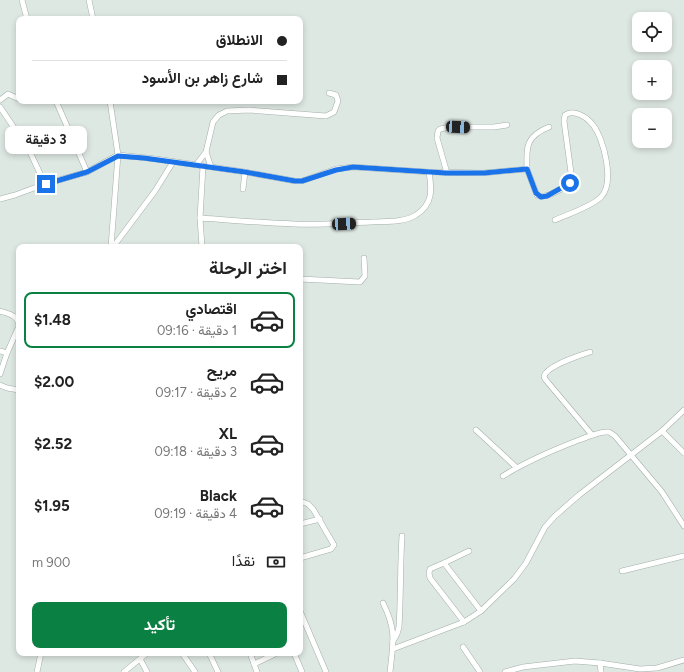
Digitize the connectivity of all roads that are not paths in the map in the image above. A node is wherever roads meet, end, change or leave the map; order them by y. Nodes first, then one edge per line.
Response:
1 (22, 0) edge
2 (89, 0) edge
3 (27, 16) edge
4 (92, 16) edge
5 (328, 93) dead end
6 (16, 98) edge
7 (0, 100) edge
8 (57, 104) edge
9 (110, 104) edge
10 (0, 107) edge
11 (507, 125) dead end
12 (549, 127) dead end
13 (206, 152) junction
14 (118, 156) junction
15 (173, 162) junction
16 (196, 165) junction
17 (203, 166) junction
18 (211, 167) junction
19 (527, 169) junction
20 (87, 172) junction
21 (245, 172) junction
22 (429, 172) junction
23 (446, 173) junction
24 (46, 184) junction
25 (243, 189) dead end
26 (0, 199) edge
27 (200, 218) junction
28 (555, 220) dead end
29 (112, 244) edge
30 (114, 244) edge
31 (202, 244) edge
32 (364, 258) dead end
33 (303, 279) edge
34 (0, 311) edge
35 (16, 318) edge
36 (16, 333) edge
37 (0, 351) edge
38 (590, 352) dead end
39 (7, 354) junction
40 (0, 374) edge
41 (0, 385) edge
42 (16, 390) edge
43 (684, 410) edge
44 (476, 430) dead end
45 (662, 431) junction
46 (592, 435) junction
47 (684, 452) edge
48 (631, 455) junction
49 (516, 467) junction
50 (502, 476) dead end
51 (303, 502) edge
52 (320, 519) junction
53 (303, 523) edge
54 (684, 526) edge
55 (402, 536) dead end
56 (469, 551) dead end
57 (684, 556) edge
58 (303, 557) edge
59 (444, 563) junction
60 (622, 571) dead end
61 (382, 603) dead end
62 (481, 611) junction
63 (303, 620) edge
64 (464, 622) junction
65 (393, 641) junction
66 (463, 647) dead end
67 (393, 649) junction
68 (40, 656) edge
69 (144, 656) edge
70 (184, 656) edge
71 (210, 656) edge
72 (251, 656) edge
73 (271, 656) edge
74 (295, 656) edge
75 (140, 659) junction
76 (684, 660) edge
77 (600, 663) junction
78 (254, 664) junction
79 (524, 670) edge
80 (37, 672) edge
81 (124, 672) edge
82 (147, 672) edge
83 (195, 672) edge
84 (218, 672) edge
85 (257, 672) edge
86 (302, 672) edge
87 (326, 672) edge
88 (390, 672) edge
89 (480, 672) edge
90 (505, 672) edge
91 (601, 672) edge

1 - 3 street
2 - 4 street
5 - 13 street
6 - 7 street
8 - 20 street
9 - 14 street
10 - 24 street
11 - 23 street
12 - 19 street
13 - 16 street
13 - 18 street
14 - 15 street
14 - 20 street
14 - 29 street
15 - 16 street
15 - 30 street
16 - 17 street
17 - 18 street
17 - 27 street
18 - 21 street
19 - 23 street
19 - 28 street
20 - 24 street
21 - 22 street
21 - 25 street
22 - 23 street
22 - 27 street
24 - 26 street
27 - 31 street
32 - 33 street
34 - 35 street
36 - 39 street
37 - 39 street
38 - 46 street
39 - 40 street
41 - 42 street
43 - 45 street
44 - 49 street
45 - 47 street
45 - 48 street
46 - 48 street
46 - 49 street
48 - 54 street
48 - 62 street
49 - 50 street
51 - 52 street
52 - 53 street
52 - 58 street
55 - 65 street
56 - 59 street
57 - 60 street
59 - 62 street
59 - 64 street
61 - 65 street
62 - 64 street
63 - 87 street
64 - 67 street
65 - 67 street
66 - 89 street
67 - 88 street
68 - 80 street
69 - 75 street
70 - 83 street
71 - 84 street
72 - 78 street
73 - 78 street
74 - 86 street
75 - 81 street
75 - 82 street
76 - 77 street
77 - 79 street
77 - 91 street
78 - 85 street
79 - 90 street

